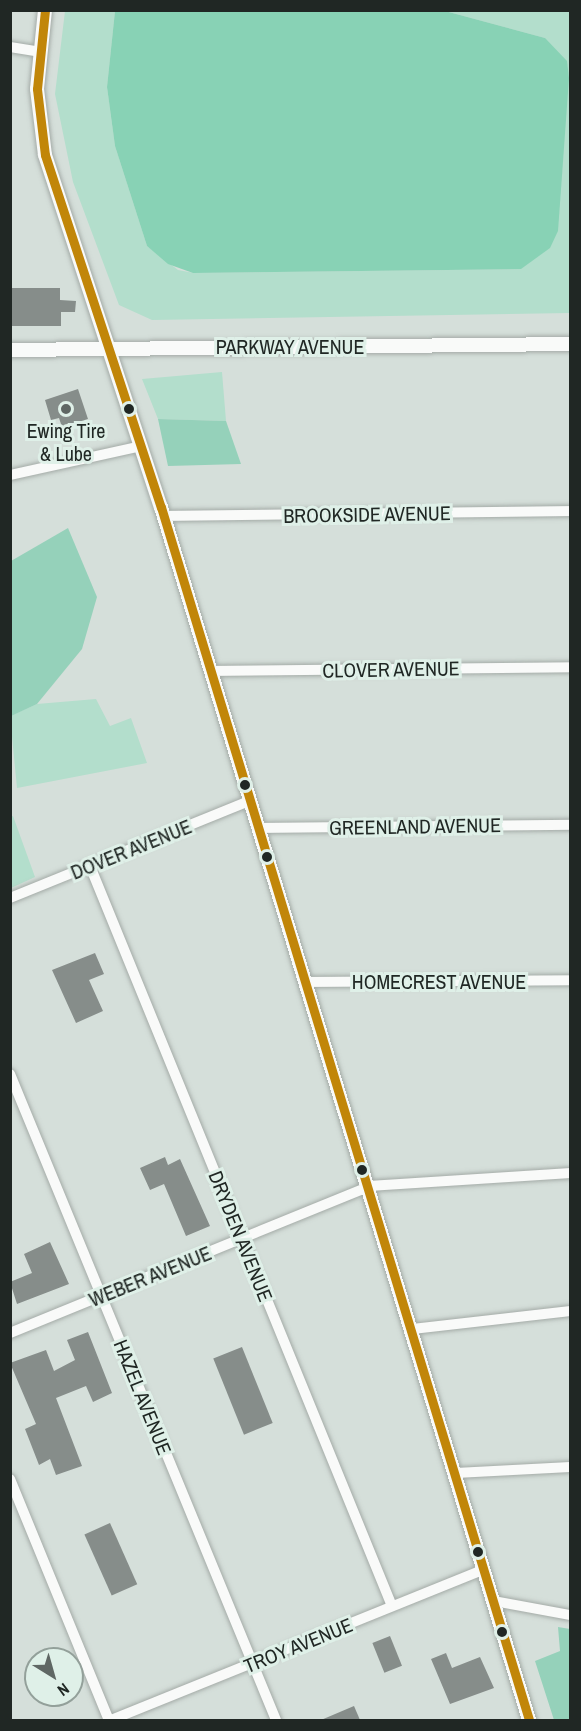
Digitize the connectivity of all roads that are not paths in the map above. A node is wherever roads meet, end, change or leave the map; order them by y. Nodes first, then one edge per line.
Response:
1 (45, 10) edge
2 (10, 47) edge
3 (40, 52) junction
4 (570, 344) edge
5 (110, 348) junction
6 (10, 350) edge
7 (142, 446) junction
8 (10, 475) edge
9 (570, 511) edge
10 (164, 516) junction
11 (570, 667) edge
12 (211, 671) junction
13 (251, 801) junction
14 (570, 825) edge
15 (260, 828) junction
16 (90, 866) junction
17 (10, 898) edge
18 (570, 980) edge
19 (307, 982) junction
20 (10, 1074) edge
21 (570, 1173) edge
22 (370, 1186) junction
23 (242, 1238) junction
24 (101, 1296) junction
25 (570, 1311) edge
26 (413, 1329) junction
27 (10, 1333) edge
28 (570, 1467) edge
29 (456, 1473) junction
30 (10, 1479) edge
31 (484, 1569) junction
32 (494, 1601) junction
33 (392, 1606) junction
34 (570, 1615) edge
35 (252, 1663) junction
36 (110, 1720) edge
37 (276, 1720) edge
38 (529, 1720) edge

1 - 3 street
2 - 3 street
3 - 5 street
4 - 5 street, PARKWAY AVENUE
5 - 6 street, PARKWAY AVENUE
5 - 7 street
7 - 8 street
7 - 10 street
9 - 10 street, BROOKSIDE AVENUE
10 - 12 street
11 - 12 street, CLOVER AVENUE
12 - 13 street
13 - 15 street
13 - 16 street, DOVER AVENUE
14 - 15 street, GREENLAND AVENUE
15 - 19 street
16 - 17 street, DOVER AVENUE
16 - 23 street, DRYDEN AVENUE
18 - 19 street, HOMECREST AVENUE
19 - 22 street
20 - 24 street, HAZEL AVENUE
21 - 22 street, WEBER AVENUE
22 - 23 street, WEBER AVENUE
22 - 26 street
23 - 24 street, WEBER AVENUE
23 - 33 street, DRYDEN AVENUE
24 - 27 street, WEBER AVENUE
24 - 35 street, HAZEL AVENUE
25 - 26 street
26 - 29 street
28 - 29 street
29 - 31 street
30 - 36 street
31 - 32 street
31 - 33 street, TROY AVENUE
32 - 34 street
32 - 38 street
33 - 35 street, TROY AVENUE
35 - 36 street, TROY AVENUE
35 - 37 street, HAZEL AVENUE

